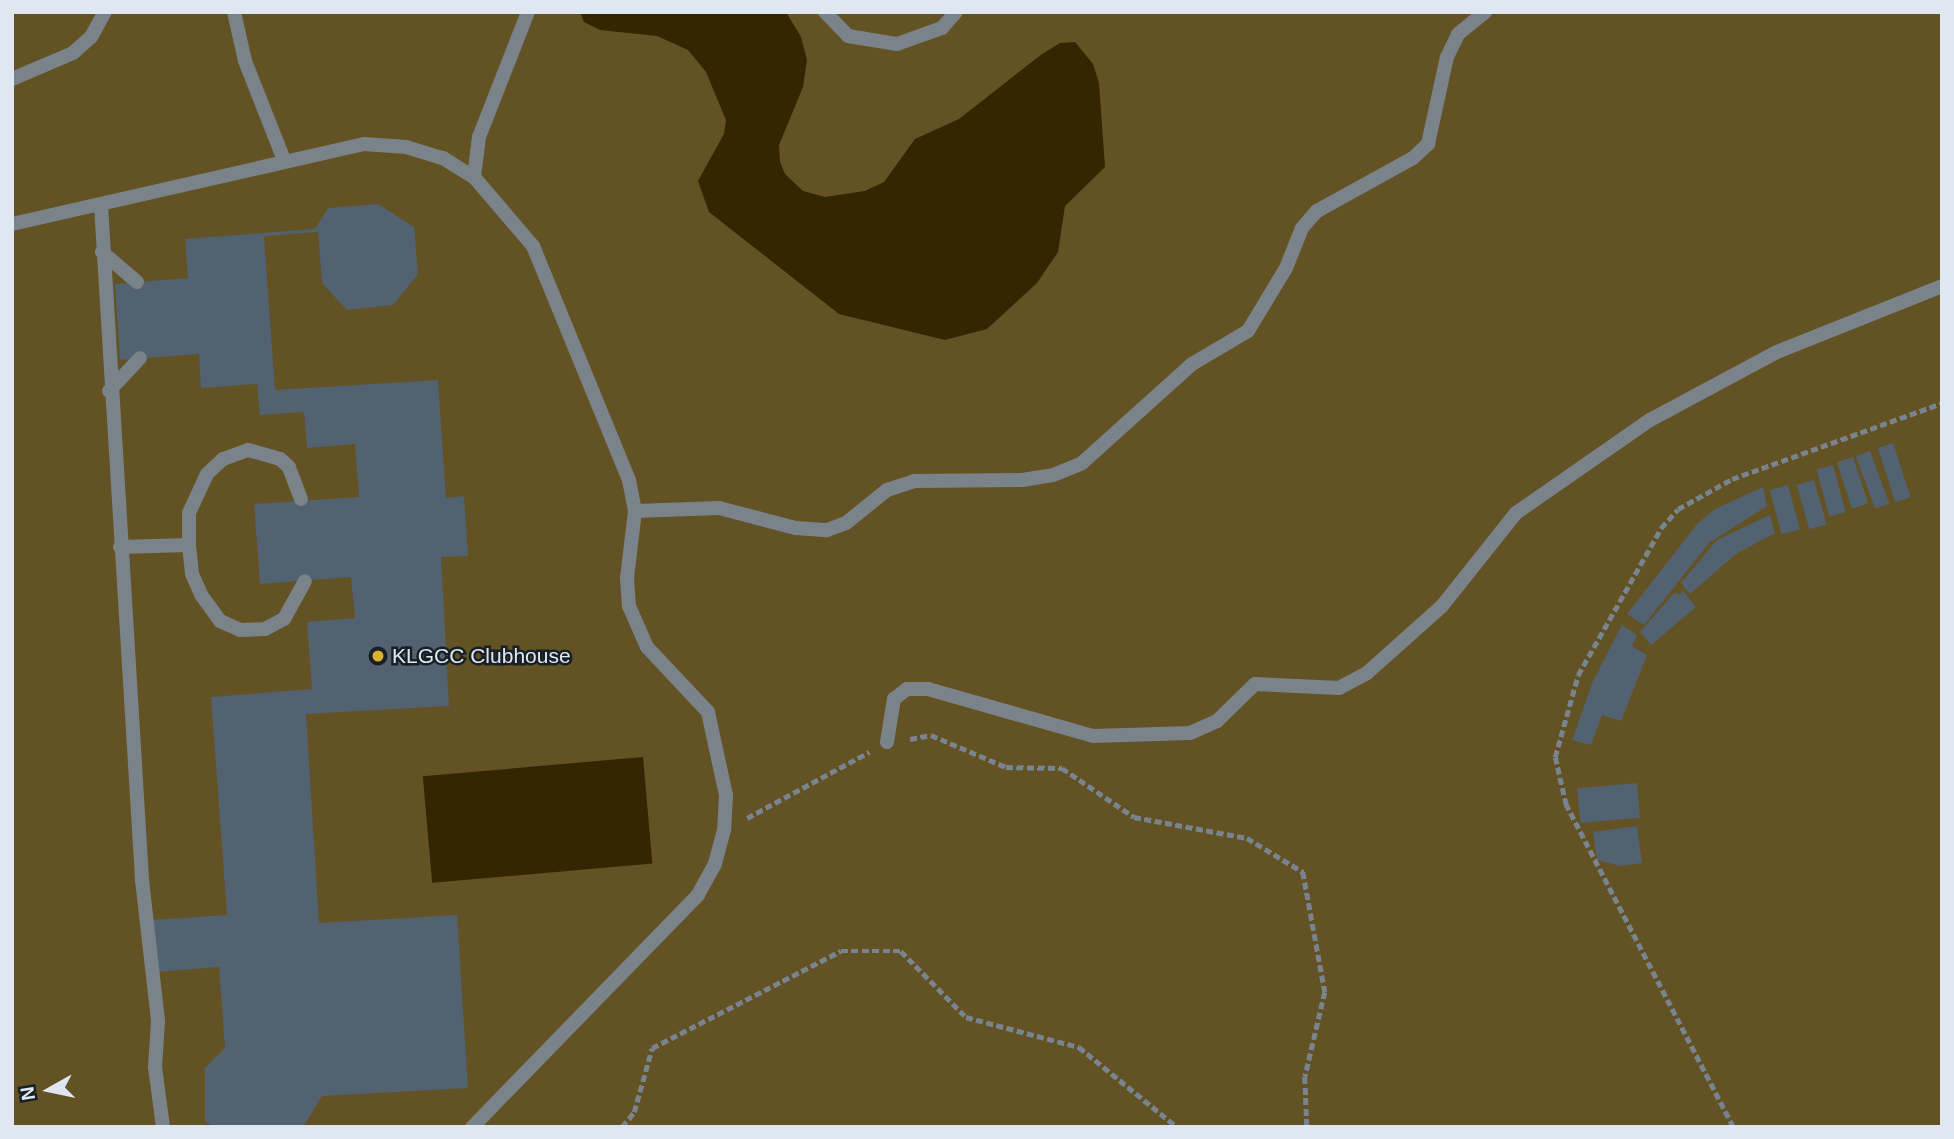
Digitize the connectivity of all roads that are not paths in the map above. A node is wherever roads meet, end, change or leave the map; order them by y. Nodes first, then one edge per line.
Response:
1 (105, 12) edge
2 (234, 12) edge
3 (528, 12) edge
4 (825, 12) edge
5 (956, 12) edge
6 (1485, 12) edge
7 (12, 79) edge
8 (284, 160) junction
9 (474, 177) junction
10 (101, 205) junction
11 (12, 224) edge
12 (102, 252) junction
13 (137, 282) dead end
14 (1942, 286) edge
15 (140, 358) dead end
16 (109, 391) junction
17 (301, 499) dead end
18 (635, 511) junction
19 (189, 545) junction
20 (120, 547) junction
21 (305, 581) dead end
22 (887, 742) road end
23 (163, 1127) edge
24 (472, 1127) edge

1 - 7 lane
2 - 8 lane
3 - 9 lane
4 - 5 lane
6 - 18 lane
8 - 9 lane
8 - 10 lane
9 - 18 lane
10 - 11 lane
10 - 12 lane
12 - 13 lane
12 - 16 lane
14 - 22 lane
15 - 16 lane
16 - 20 lane
17 - 19 lane
18 - 24 lane
19 - 20 lane
19 - 21 lane
20 - 23 lane

